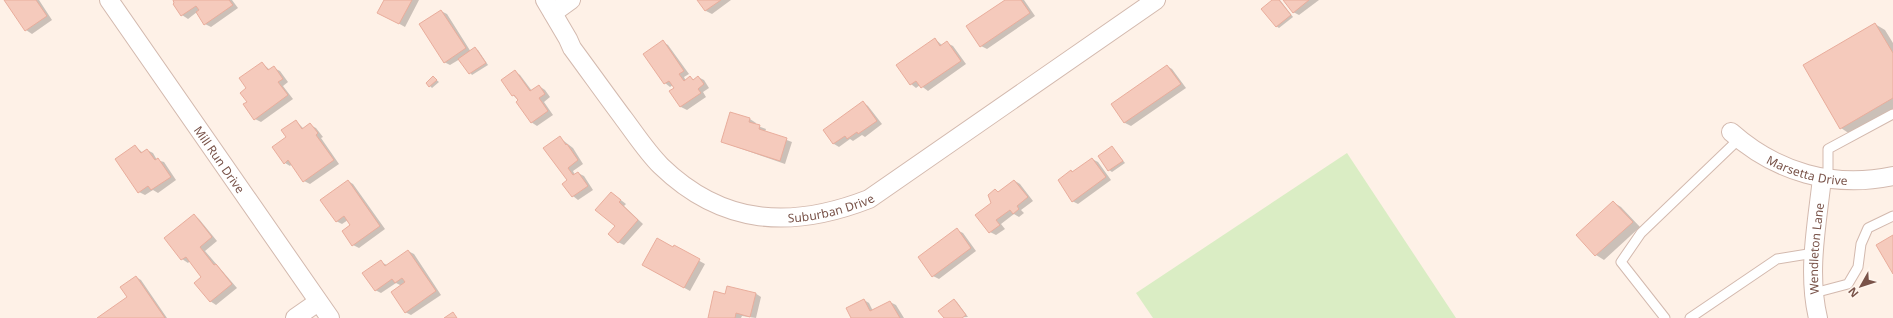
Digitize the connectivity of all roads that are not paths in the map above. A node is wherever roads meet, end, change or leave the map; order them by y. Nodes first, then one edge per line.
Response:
1 (109, 0) edge
2 (570, 0) edge
3 (1156, 0) edge
4 (549, 6) edge
5 (1893, 114) edge
6 (1735, 135) joint
7 (1893, 176) edge
8 (1825, 179) junction
9 (1893, 216) edge
10 (1814, 253) junction
11 (1814, 293) junction
12 (318, 302) junction
13 (295, 318) edge
14 (330, 318) edge
15 (1665, 318) edge
16 (1690, 318) edge
17 (1818, 318) edge

1 - 12 street, Mill Run Drive
2 - 4 street
3 - 4 street, Suburban Drive
5 - 8 lane
6 - 8 street, Marsetta Drive
6 - 15 lane
7 - 8 street, Marsetta Drive
8 - 10 street, Wendleton Lane
9 - 11 lane
10 - 11 street, Wendleton Lane
10 - 16 lane
11 - 17 street, Wendleton Lane
12 - 13 street
12 - 14 street, Mill Run Drive

